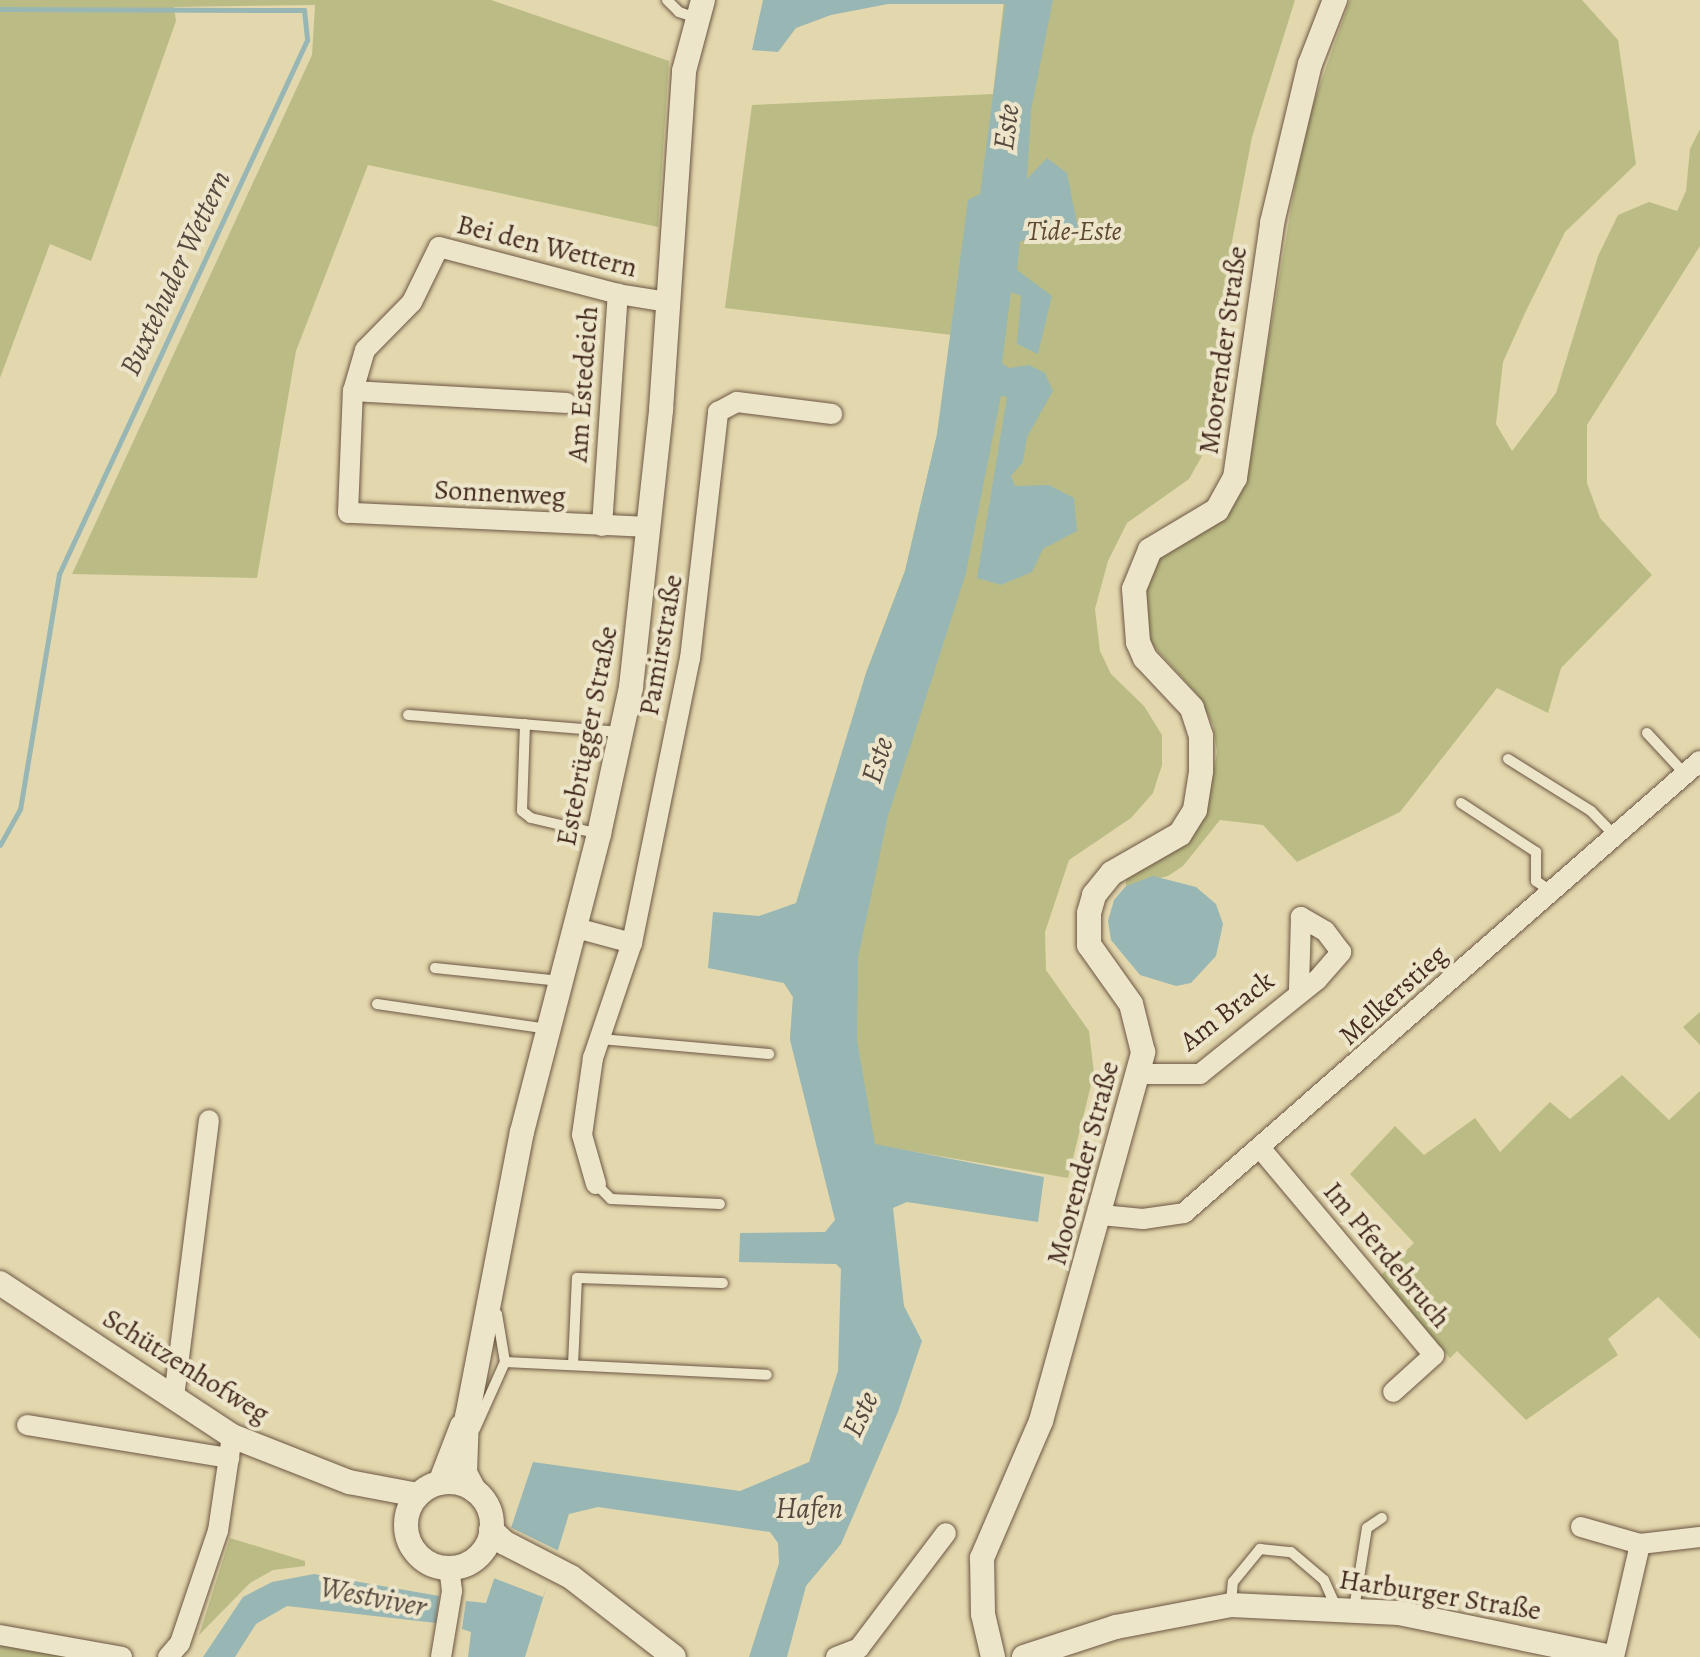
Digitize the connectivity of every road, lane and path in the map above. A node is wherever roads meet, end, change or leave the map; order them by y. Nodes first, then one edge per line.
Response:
1 (667, 0) edge
2 (1335, 0) edge
3 (701, 9) edge
4 (618, 294) junction
5 (668, 302) junction
6 (353, 391) junction
7 (567, 403) dead end
8 (832, 414) dead end
9 (348, 513) joint
10 (602, 526) junction
11 (650, 527) junction
12 (408, 715) dead end
13 (525, 724) junction
14 (622, 732) junction
15 (1647, 733) dead end
16 (1508, 759) dead end
17 (1692, 767) edge
18 (1461, 803) dead end
19 (599, 834) junction
20 (1614, 835) junction
21 (1551, 891) junction
22 (576, 928) junction
23 (632, 943) junction
24 (435, 968) dead end
25 (562, 981) junction
26 (1299, 990) dead end
27 (377, 1004) dead end
28 (549, 1029) junction
29 (600, 1039) junction
30 (769, 1054) dead end
31 (1141, 1074) junction
32 (209, 1120) dead end
33 (1261, 1149) junction
34 (596, 1184) joint
35 (720, 1204) dead end
36 (1101, 1215) junction
37 (0, 1283) edge
38 (723, 1283) dead end
39 (488, 1312) junction
40 (505, 1362) junction
41 (573, 1365) junction
42 (767, 1375) dead end
43 (1393, 1392) dead end
44 (174, 1397) junction
45 (467, 1417) junction
46 (27, 1425) dead end
47 (230, 1447) junction
48 (466, 1449) junction
49 (349, 1482) junction
50 (440, 1483) junction
51 (474, 1490) junction
52 (418, 1495) junction
53 (1382, 1518) dead end
54 (406, 1521) junction
55 (1581, 1527) dead end
56 (946, 1533) dead end
57 (1700, 1537) edge
58 (1640, 1544) junction
59 (493, 1547) junction
60 (449, 1568) junction
61 (1231, 1605) junction
62 (1345, 1608) junction
63 (0, 1635) edge
64 (122, 1657) edge
65 (168, 1657) edge
66 (441, 1657) edge
67 (674, 1657) edge
68 (836, 1657) edge
69 (993, 1657) edge
70 (1024, 1657) edge
71 (1613, 1657) edge

1 - 3 lane
2 - 31 street, Moorender Straße
3 - 5 street, Estebrügger Straße
4 - 5 street, Bei den Wettern
4 - 6 street, Bei den Wettern
4 - 10 street, Am Estedeich
5 - 11 street, Estebrügger Straße
6 - 7 street
6 - 9 street, Bei den Wettern
8 - 23 street, Pamirstraße
9 - 10 street, Sonnenweg
10 - 11 street, Sonnenweg
11 - 14 street, Estebrügger Straße
12 - 13 lane
13 - 14 lane
13 - 19 lane
14 - 19 street, Estebrügger Straße
15 - 17 lane
16 - 20 lane
17 - 20 street, Melkerstieg
18 - 21 lane
19 - 22 street, Estebrügger Straße
20 - 21 street, Melkerstieg
21 - 33 street, Melkerstieg
22 - 23 street
22 - 25 street, Estebrügger Straße
23 - 29 street
24 - 25 lane
25 - 28 street, Estebrügger Straße
26 - 31 street, Am Brack
27 - 28 lane
28 - 39 street, Estebrügger Straße
29 - 30 lane
29 - 34 street
31 - 36 street, Moorender Straße
32 - 44 street
33 - 36 street, Melkerstieg
33 - 43 street, Im Pferdebruch
34 - 35 lane
36 - 69 street, Moorender Straße
37 - 44 street, Schützenhofweg
38 - 41 lane
39 - 40 lane
39 - 45 street, Estebrügger Straße
40 - 41 lane
40 - 48 lane
41 - 42 lane
44 - 47 street, Schützenhofweg
45 - 48 street, Estebrügger Straße
45 - 50 street, Estebrügger Straße
46 - 47 street
47 - 49 street, Schützenhofweg
47 - 65 street
48 - 51 street, Estebrügger Straße
49 - 52 street, Schützenhofweg
49 - 54 street, Schützenhofweg
50 - 51 street
50 - 52 street
51 - 59 street
52 - 54 street
53 - 62 lane
54 - 60 street
55 - 58 street
56 - 68 street
57 - 58 street
58 - 71 street
59 - 60 street
59 - 67 street
60 - 66 street
61 - 62 street, Harburger Straße
61 - 62 lane
61 - 70 street, Harburger Straße
62 - 71 street, Harburger Straße
63 - 64 street

